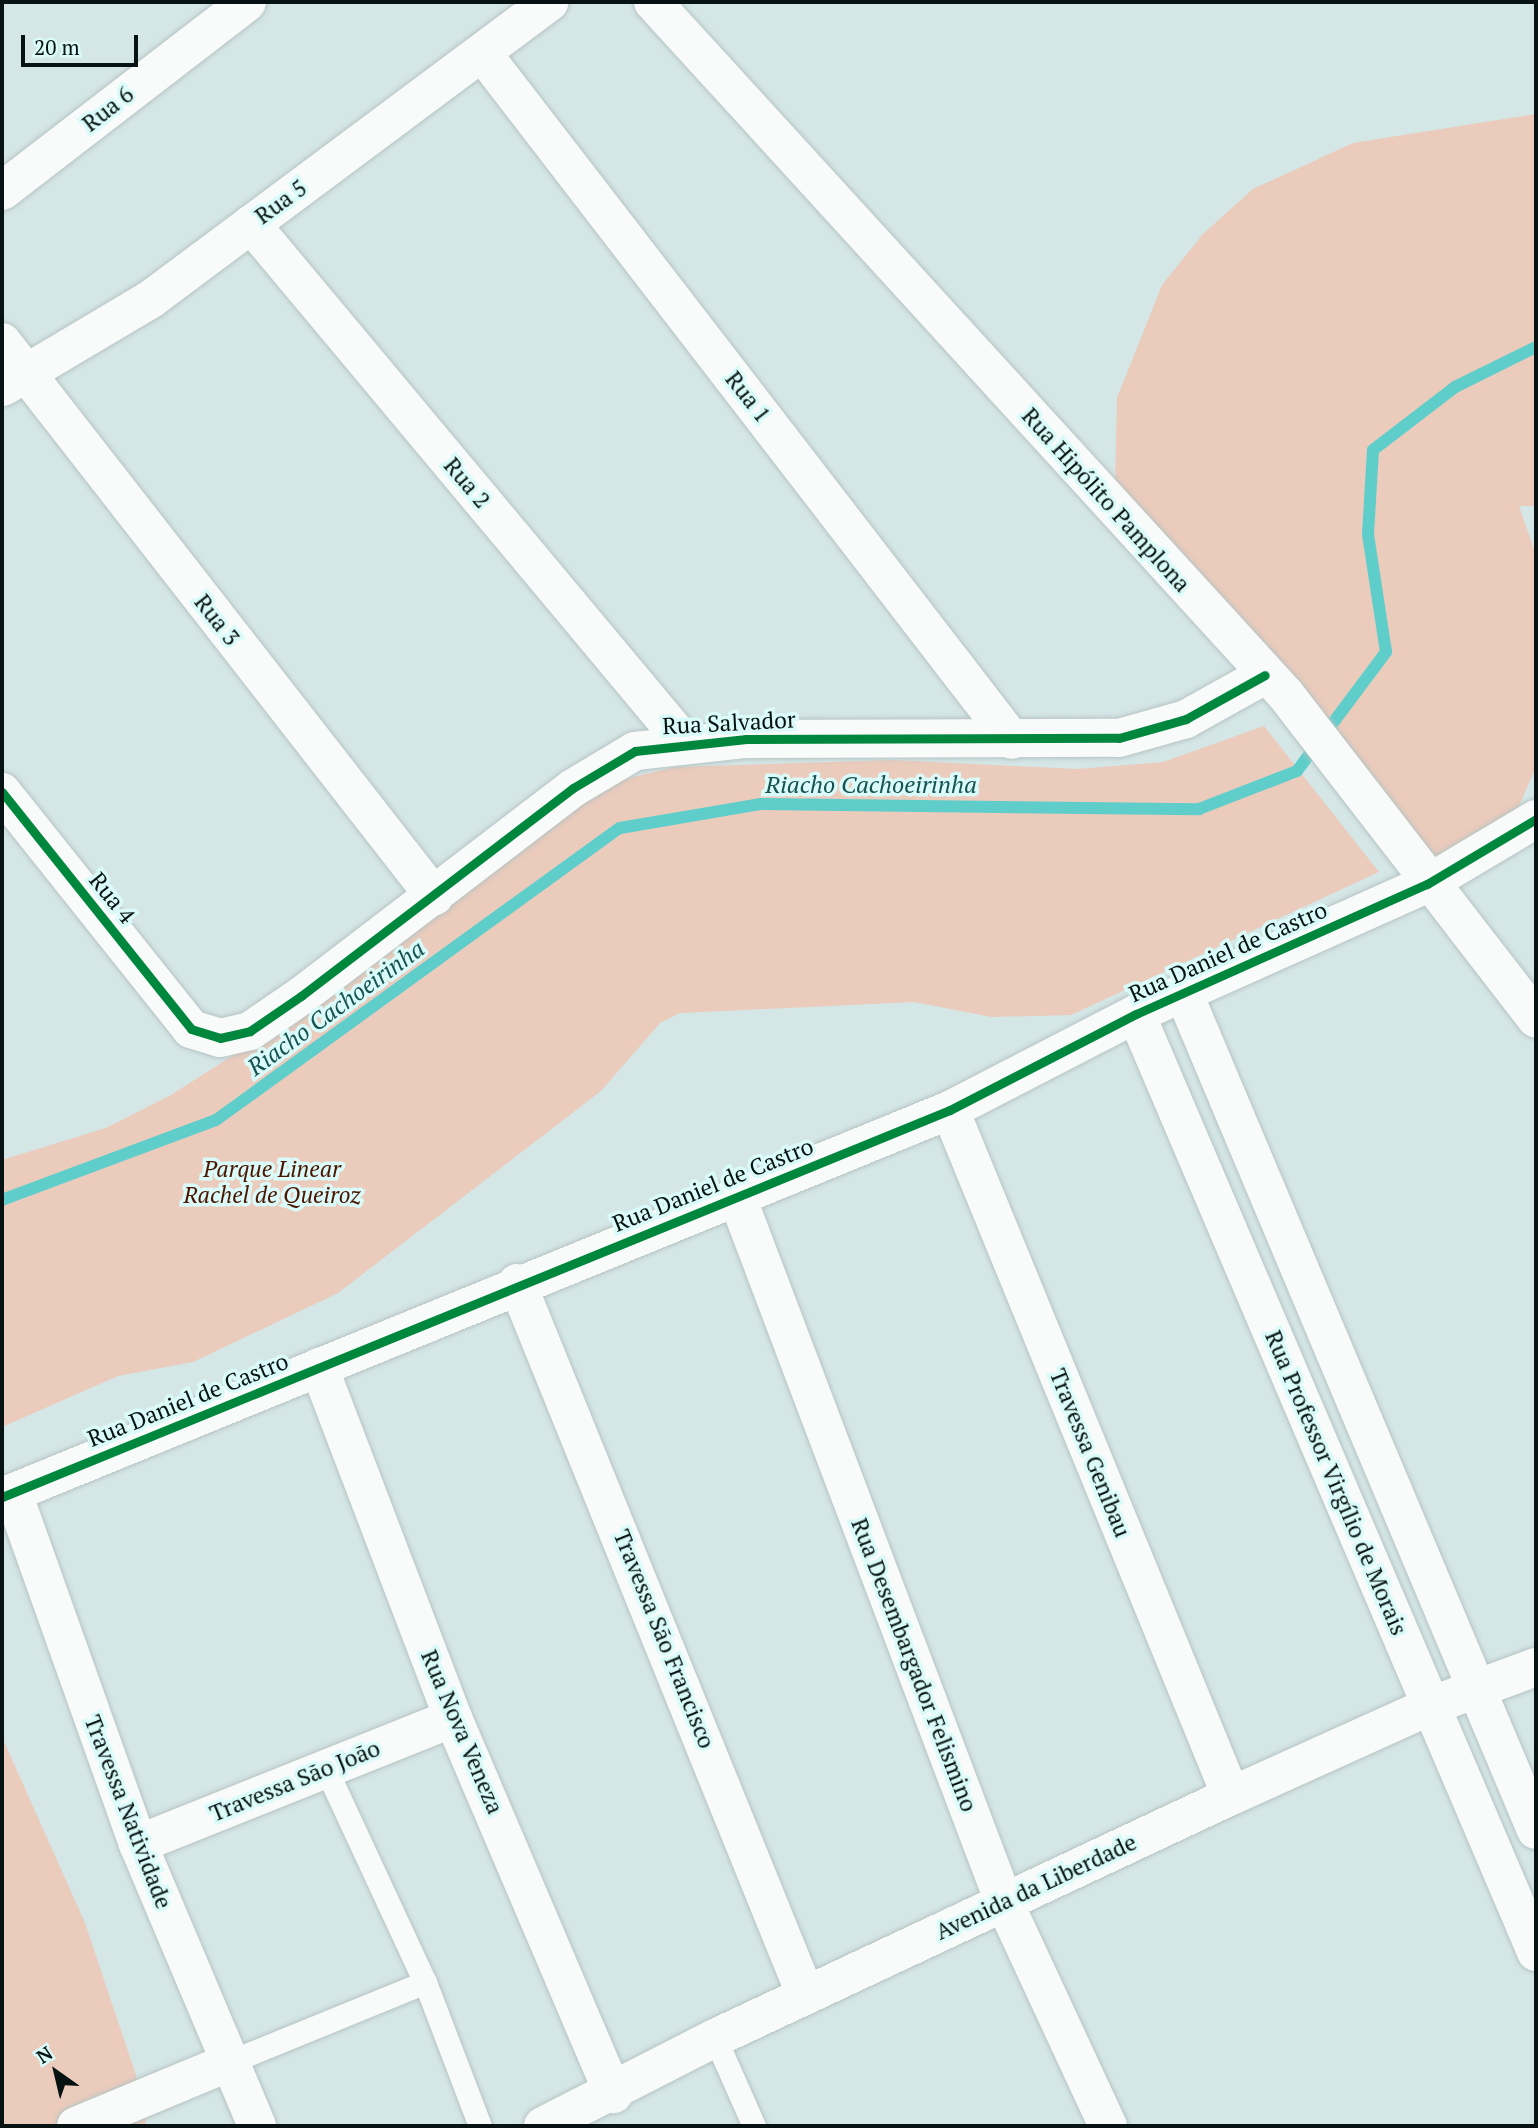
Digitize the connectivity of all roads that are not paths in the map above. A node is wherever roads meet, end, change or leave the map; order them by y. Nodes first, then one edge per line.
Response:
1 (247, 2) edge
2 (550, 2) edge
3 (653, 2) edge
4 (483, 54) junction
5 (2, 191) edge
6 (251, 224) junction
7 (2, 342) edge
8 (13, 381) edge
9 (1276, 685) junction
10 (1012, 740) junction
11 (683, 741) junction
12 (2, 792) edge
13 (1536, 819) edge
14 (1427, 884) junction
15 (434, 896) junction
16 (1184, 994) junction
17 (1136, 1014) junction
18 (1536, 1019) edge
19 (191, 1029) joint
20 (950, 1110) junction
21 (737, 1197) junction
22 (517, 1283) junction
23 (319, 1367) junction
24 (7, 1495) edge
25 (1536, 1667) edge
26 (1478, 1692) junction
27 (1430, 1706) junction
28 (453, 1718) junction
29 (326, 1769) junction
30 (1231, 1796) junction
31 (1536, 1830) edge
32 (138, 1844) junction
33 (1004, 1902) junction
34 (1536, 1952) edge
35 (425, 1982) junction
36 (806, 1996) junction
37 (715, 2038) junction
38 (227, 2063) junction
39 (613, 2094) junction
40 (76, 2126) edge
41 (257, 2126) edge
42 (480, 2126) edge
43 (543, 2126) edge
44 (754, 2126) edge
45 (1108, 2126) edge

1 - 5 street, Rua 6
2 - 4 street, Rua 5
3 - 9 street, Rua Hipólito Pamplona
4 - 6 street, Rua 5
4 - 10 street, Rua 1
6 - 8 street, Rua 5
6 - 11 street, Rua 2
7 - 8 street, Rua 3
8 - 15 street, Rua 3
9 - 10 street, Rua Salvador
9 - 14 street, Rua Hipólito Pamplona
10 - 11 street, Rua Salvador
11 - 15 street, Rua Salvador
12 - 19 street, Rua 4
13 - 14 street, Rua Daniel de Castro
14 - 16 street, Rua Daniel de Castro
14 - 18 street, Rua Hipólito Pamplona
15 - 19 street, Rua Salvador
16 - 17 street, Rua Daniel de Castro
16 - 26 street
17 - 20 street, Rua Daniel de Castro
17 - 27 street, Rua Professor Virgílio de Morais
20 - 21 street, Rua Daniel de Castro
20 - 30 street, Travessa Genibau
21 - 22 street, Rua Daniel de Castro
21 - 33 street, Rua Desembargador Felismino
22 - 23 street, Rua Daniel de Castro
22 - 36 street, Travessa São Francisco
23 - 24 street, Rua Daniel de Castro
23 - 28 street, Rua Nova Veneza
24 - 32 street, Travessa Natividade
25 - 26 street, Avenida da Liberdade
26 - 27 street, Avenida da Liberdade
26 - 31 street
27 - 30 street, Avenida da Liberdade
27 - 34 street, Rua Professor Virgílio de Morais
28 - 29 street, Travessa São João
28 - 39 street, Rua Nova Veneza
29 - 32 street, Travessa São João
29 - 35 lane
30 - 33 street, Avenida da Liberdade
32 - 38 street, Travessa Natividade
33 - 36 street, Avenida da Liberdade
33 - 45 street, Rua Desembargador Felismino
35 - 38 lane
35 - 42 lane
36 - 37 street, Avenida da Liberdade
37 - 39 street, Avenida da Liberdade
37 - 44 lane
38 - 40 street
38 - 41 street, Travessa Natividade
39 - 43 street, Avenida da Liberdade

